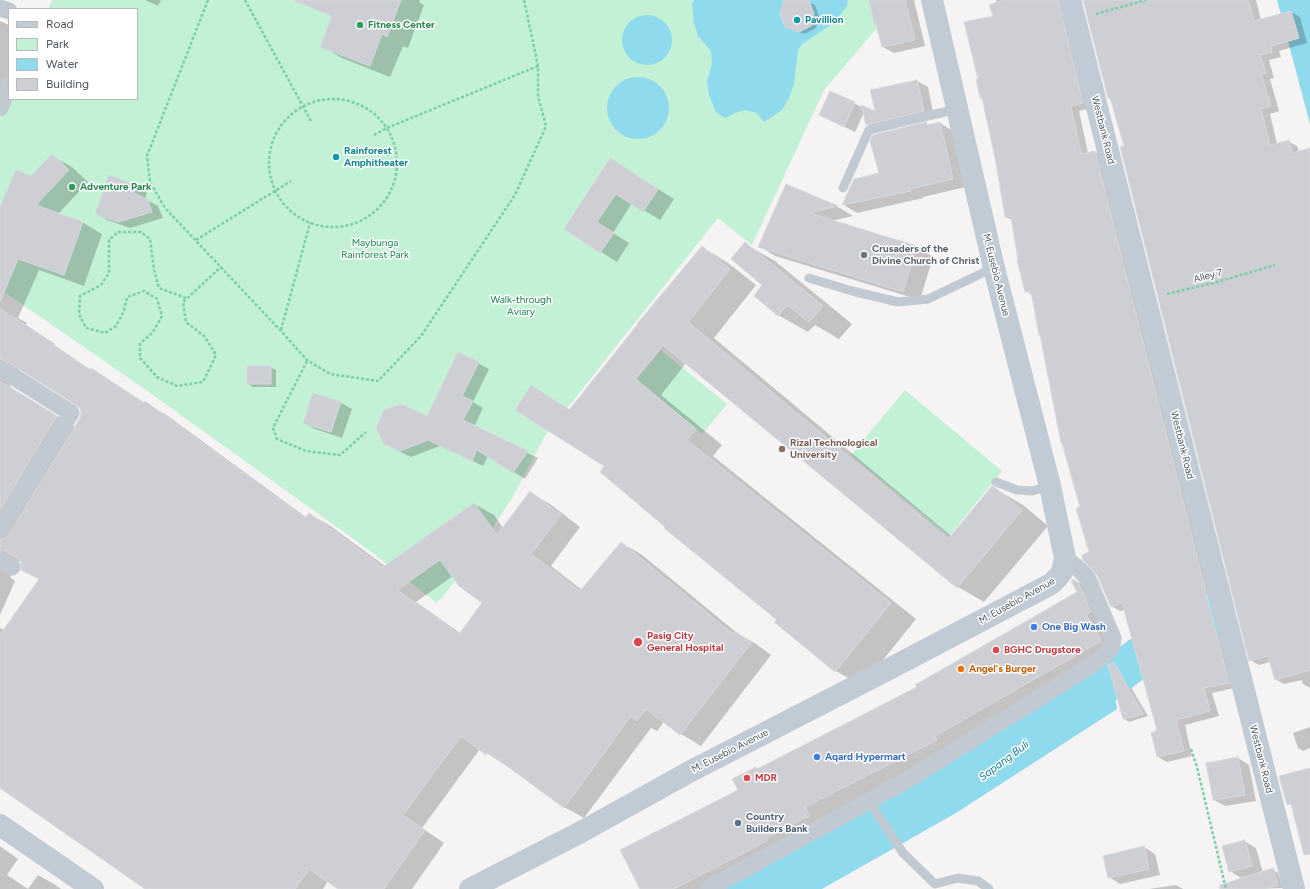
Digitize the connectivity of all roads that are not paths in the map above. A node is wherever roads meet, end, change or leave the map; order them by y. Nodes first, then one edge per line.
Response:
1 (932, 0) edge
2 (1072, 10) edge
3 (8, 88) edge
4 (0, 108) edge
5 (957, 109) junction
6 (843, 188) dead end
7 (994, 268) junction
8 (809, 278) dead end
9 (0, 371) edge
10 (996, 482) dead end
11 (1050, 486) junction
12 (0, 529) edge
13 (1065, 558) junction
14 (870, 803) junction
15 (0, 825) edge
16 (93, 889) edge
17 (470, 889) edge
18 (708, 889) edge
19 (989, 889) edge
20 (1294, 889) edge

1 - 5 street, M. Eusebio Avenue
2 - 20 street, Westbank Road
3 - 4 street
5 - 6 lane
5 - 7 street, M. Eusebio Avenue
7 - 8 lane
7 - 11 street, M. Eusebio Avenue
9 - 12 street
10 - 11 lane
11 - 13 street, M. Eusebio Avenue
13 - 14 street
13 - 17 street, M. Eusebio Avenue
14 - 18 street
14 - 19 lane
15 - 16 street

